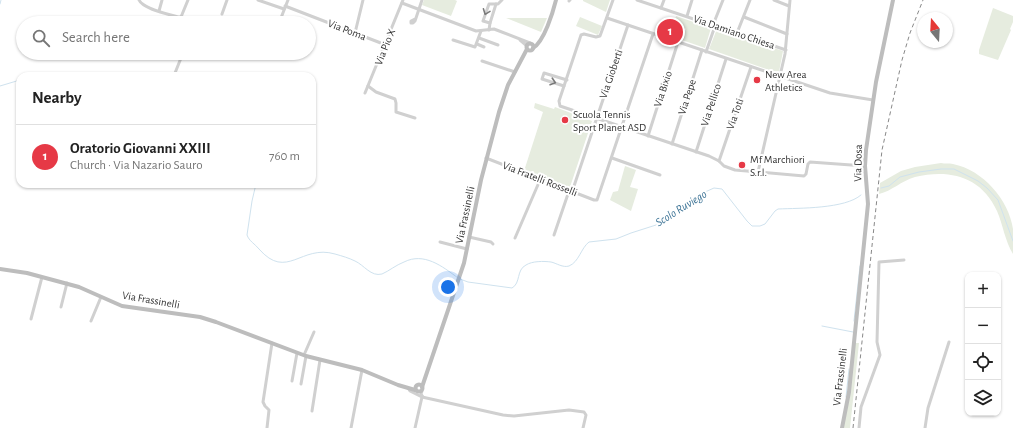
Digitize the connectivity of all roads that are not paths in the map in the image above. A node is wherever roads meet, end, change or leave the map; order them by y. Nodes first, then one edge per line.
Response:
1 (162, 0) edge
2 (188, 0) edge
3 (227, 0) edge
4 (258, 0) edge
5 (288, 0) edge
6 (364, 0) edge
7 (422, 0) edge
8 (502, 0) edge
9 (556, 0) edge
10 (612, 0) edge
11 (637, 0) edge
12 (664, 0) edge
13 (692, 0) edge
14 (723, 0) edge
15 (750, 0) edge
16 (774, 0) edge
17 (790, 0) edge
18 (893, 0) edge
19 (139, 1) edge
20 (402, 2) edge
21 (496, 4) junction
22 (789, 6) junction
23 (285, 8) junction
24 (661, 8) junction
25 (418, 9) junction
26 (159, 11) junction
27 (222, 14) dead end
28 (175, 16) edge
29 (181, 16) edge
30 (282, 16) edge
31 (307, 16) edge
32 (686, 16) junction
33 (744, 17) junction
34 (607, 18) junction
35 (316, 19) edge
36 (415, 19) dead end
37 (490, 23) junction
38 (628, 25) junction
39 (714, 25) junction
40 (489, 30) junction
41 (481, 31) junction
42 (355, 33) junction
43 (738, 33) junction
44 (652, 34) junction
45 (787, 34) junction
46 (479, 38) junction
47 (453, 40) dead end
48 (678, 42) junction
49 (477, 44) junction
50 (386, 45) junction
51 (498, 45) dead end
52 (484, 47) dead end
53 (530, 47) junction
54 (786, 50) junction
55 (704, 51) junction
56 (726, 58) junction
57 (180, 60) edge
58 (482, 61) dead end
59 (751, 66) junction
60 (175, 72) edge
61 (514, 72) junction
62 (780, 77) junction
63 (567, 80) junction
64 (368, 86) junction
65 (564, 86) junction
66 (365, 93) dead end
67 (873, 100) junction
68 (415, 118) dead end
69 (596, 119) junction
70 (622, 127) junction
71 (648, 136) junction
72 (672, 144) junction
73 (696, 152) junction
74 (486, 158) junction
75 (612, 158) junction
76 (719, 161) junction
77 (865, 166) junction
78 (758, 172) junction
79 (660, 175) dead end
80 (540, 180) junction
81 (570, 191) junction
82 (554, 235) dead end
83 (469, 237) junction
84 (515, 238) dead end
85 (440, 242) dead end
86 (493, 244) dead end
87 (467, 249) junction
88 (904, 260) dead end
89 (0, 269) edge
90 (42, 277) junction
91 (67, 283) junction
92 (101, 297) junction
93 (61, 307) dead end
94 (31, 319) dead end
95 (91, 321) dead end
96 (855, 327) joint
97 (314, 332) dead end
98 (949, 342) dead end
99 (272, 343) junction
100 (297, 352) junction
101 (305, 356) junction
102 (320, 360) junction
103 (362, 370) junction
104 (292, 380) dead end
105 (301, 384) dead end
106 (408, 387) junction
107 (419, 388) junction
108 (423, 397) junction
109 (312, 410) dead end
110 (267, 428) edge
111 (351, 428) edge
112 (416, 428) edge
113 (583, 428) edge
114 (842, 428) edge
115 (859, 428) edge
116 (925, 428) edge

1 - 26 street
2 - 29 street
3 - 27 street
4 - 23 street, Via Poma
5 - 23 street
6 - 42 street
7 - 25 street
8 - 21 street
9 - 53 street, Via Frassinelli
10 - 34 street
11 - 24 street, Via Damiano Chiesa
12 - 24 street
13 - 32 street
14 - 39 street, Via Pepe
15 - 33 street
16 - 22 street
17 - 22 street
18 - 67 street, Via Dosa
19 - 26 street
20 - 25 street
20 - 50 street, Via Pio X
21 - 37 street
21 -> 37 street
22 - 45 street
23 - 30 street
23 - 31 street, Via Poma
24 - 32 street, Via Damiano Chiesa
25 - 36 street
25 - 41 street
26 - 28 street
32 - 39 street, Via Damiano Chiesa
33 - 43 street
33 - 45 street
34 - 38 street
34 - 63 street
35 - 42 street, Via Poma
37 - 40 street
38 - 44 street
38 - 69 street, Via Gioberti
39 - 43 street, Via Damiano Chiesa
39 - 55 street, Via Pepe
40 - 41 street
40 - 53 street
41 - 46 street
42 - 50 street, Via Poma
43 - 54 street, Via Damiano Chiesa
44 - 48 street
44 - 70 street
45 - 54 street
46 - 49 street
46 - 51 street
47 - 49 street
48 - 55 street
48 - 71 street, Via Bixio
49 - 52 street
50 - 64 street, Via Pio X
53 - 61 street, Via Frassinelli
54 - 62 street
55 - 56 street
55 - 72 street, Via Pepe
56 - 59 street
56 - 73 street, Via Pellico
57 - 60 street
58 - 61 street
59 - 62 street
59 - 76 street, Via Toti
61 - 74 street, Via Frassinelli
62 - 67 street
62 - 78 street
63 - 65 street
63 -> 65 street
64 - 66 street, Via Pio X
64 - 68 street
65 - 69 street
67 - 77 street, Via Dosa
69 - 70 street
69 - 81 street, Via Gioberti
70 - 71 street
70 - 75 street
71 - 72 street
72 - 73 street
73 - 76 street
74 - 80 street, Via Fratelli Rosselli
74 - 83 street, Via Frassinelli
75 - 79 street
75 - 81 street, Via Fratelli Rosselli
76 - 78 street
77 - 78 street
77 - 96 street, Via Dosa
80 - 81 street, Via Fratelli Rosselli
80 - 84 street
81 - 82 street, Via Gioberti
83 - 86 street
83 - 87 street, Via Frassinelli
85 - 87 street
87 - 107 street, Via Frassinelli
88 - 115 street
89 - 90 street, Via Frassinelli
90 - 91 street, Via Frassinelli
90 - 94 street
91 - 92 street, Via Frassinelli
91 - 93 street
92 - 95 street
92 - 99 street, Via Frassinelli
96 - 114 street, Via Frassinelli
97 - 101 street
98 - 116 street
99 - 100 street, Via Frassinelli
99 - 110 street
100 - 101 street, Via Frassinelli
100 - 104 street
101 - 102 street, Via Frassinelli
101 - 105 street
102 - 103 street, Via Frassinelli
102 - 109 street
103 - 106 street, Via Frassinelli
103 - 111 street
106 - 107 street
106 - 108 street, Via Frassinelli
107 - 108 street, Via Frassinelli
108 - 112 street
108 - 113 street, Via Frassinelli

